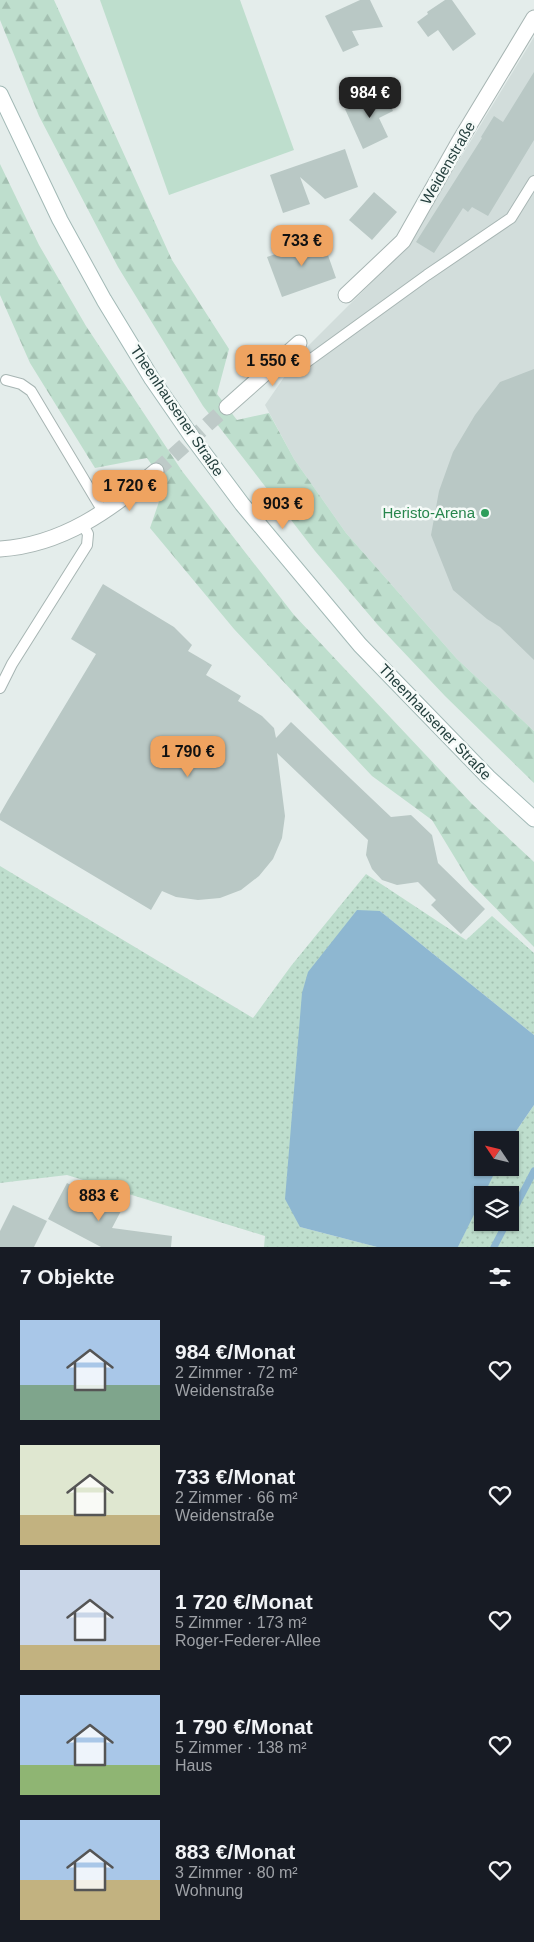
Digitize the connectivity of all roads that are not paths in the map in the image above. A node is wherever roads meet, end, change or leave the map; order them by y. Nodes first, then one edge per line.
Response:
1 (534, 18) edge
2 (0, 94) edge
3 (534, 181) edge
4 (346, 295) dead end
5 (299, 342) dead end
6 (271, 368) junction
7 (6, 380) dead end
8 (227, 407) tunnel mouth
9 (156, 471) tunnel mouth
10 (104, 513) junction
11 (83, 525) junction
12 (0, 549) edge
13 (0, 688) edge
14 (534, 819) edge

1 - 4 main road, Weidenstraße
2 - 14 main road, Theenhausener Straße
3 - 6 lane
5 - 6 main road
6 - 8 main road
7 - 10 lane
9 - 10 main road
10 - 11 main road
11 - 12 main road
11 - 13 lane

